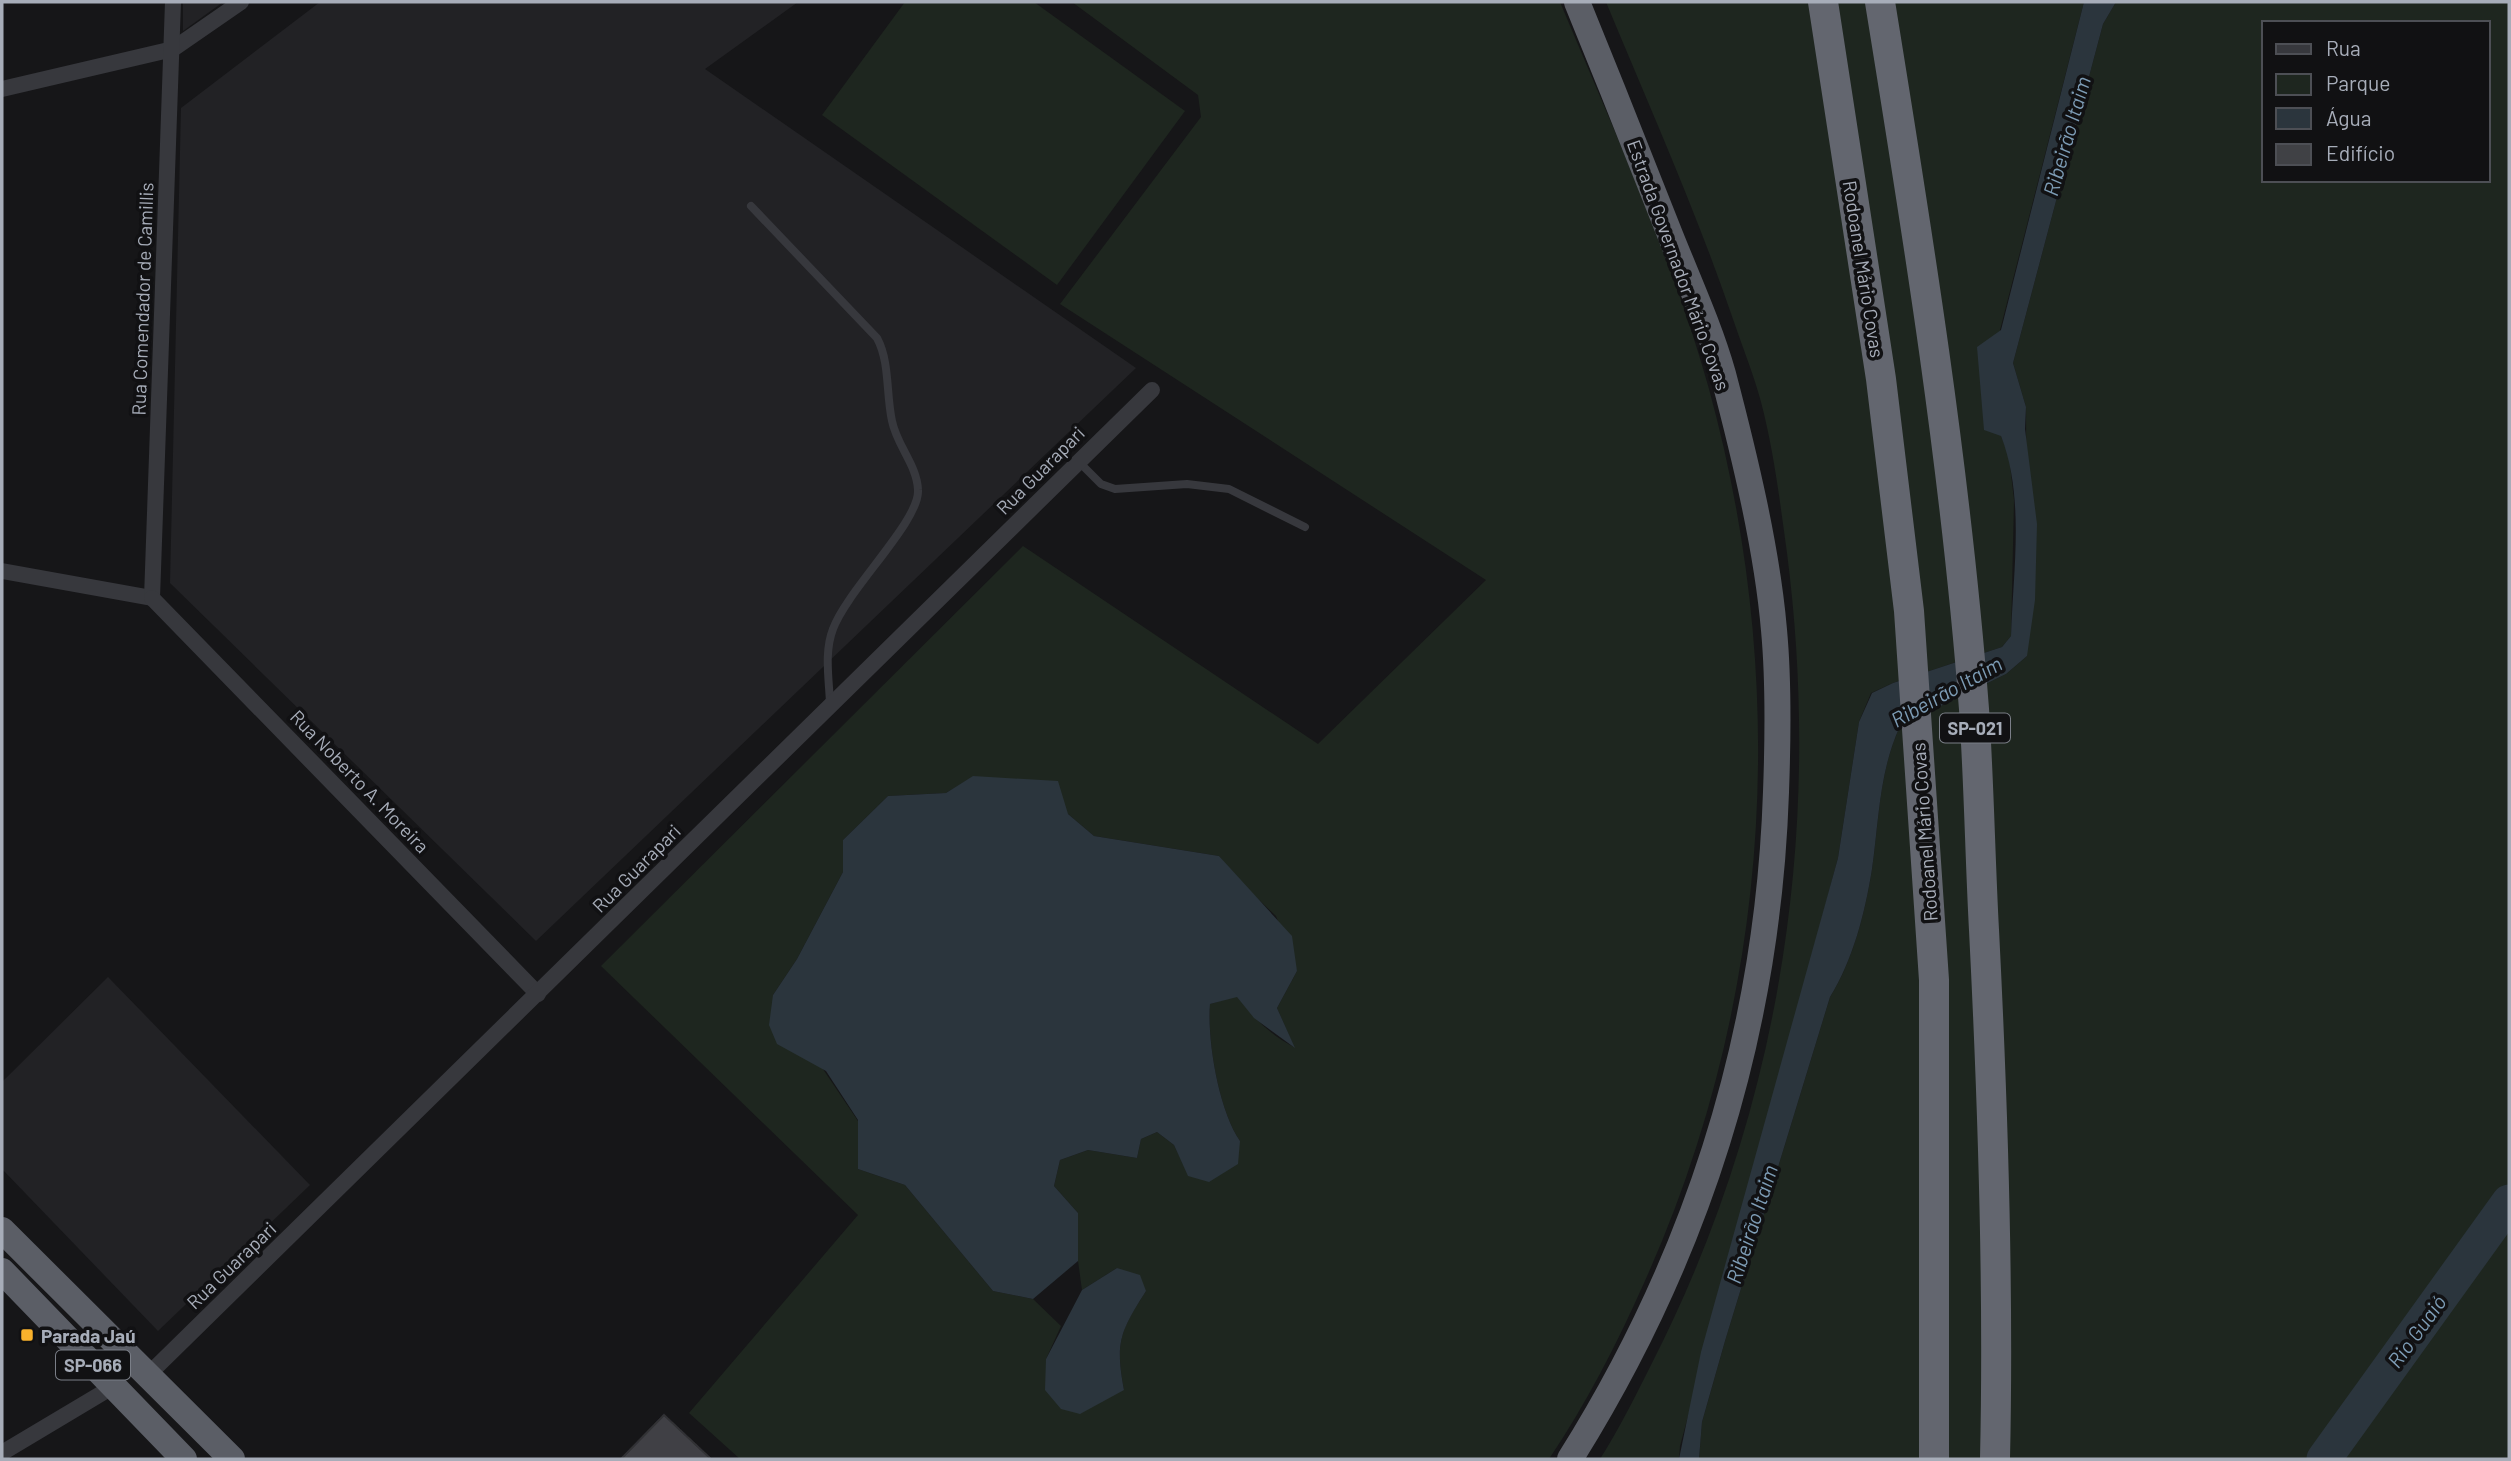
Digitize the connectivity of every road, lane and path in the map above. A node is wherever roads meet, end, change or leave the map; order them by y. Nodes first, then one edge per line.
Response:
1 (173, 2) edge
2 (241, 2) edge
3 (1577, 2) edge
4 (1823, 2) edge
5 (1880, 2) edge
6 (173, 49) junction
7 (2, 89) edge
8 (751, 206) dead end
9 (1152, 390) dead end
10 (1079, 462) junction
11 (1305, 527) dead end
12 (2, 571) edge
13 (152, 598) junction
14 (830, 706) junction
15 (538, 994) junction
16 (2, 1230) edge
17 (2, 1271) edge
18 (148, 1375) junction
19 (114, 1386) junction
20 (2, 1452) edge
21 (174, 1457) edge
22 (232, 1459) edge
23 (1570, 1459) edge
24 (1934, 1459) edge
25 (1995, 1459) edge

1 - 6 street, Rua Comendador de Camillis
2 - 6 street
3 - 23 highway, Estrada Governador Mário Covas
4 - 24 highway, Rodoanel Mário Covas / SP-021
5 - 25 highway, SP-021
6 - 7 street
6 - 13 street, Rua Comendador de Camillis
8 - 14 lane
9 - 10 street, Rua Guarapari
10 - 11 lane
10 - 14 street, Rua Guarapari
12 - 13 street
13 - 15 street, Rua Noberto A. Moreira
14 - 15 street, Rua Guarapari
15 - 18 street, Rua Guarapari
16 - 18 highway, SP-066
17 - 19 highway, SP-066
18 - 22 highway, SP-066
19 - 20 street
19 - 21 highway, SP-066

